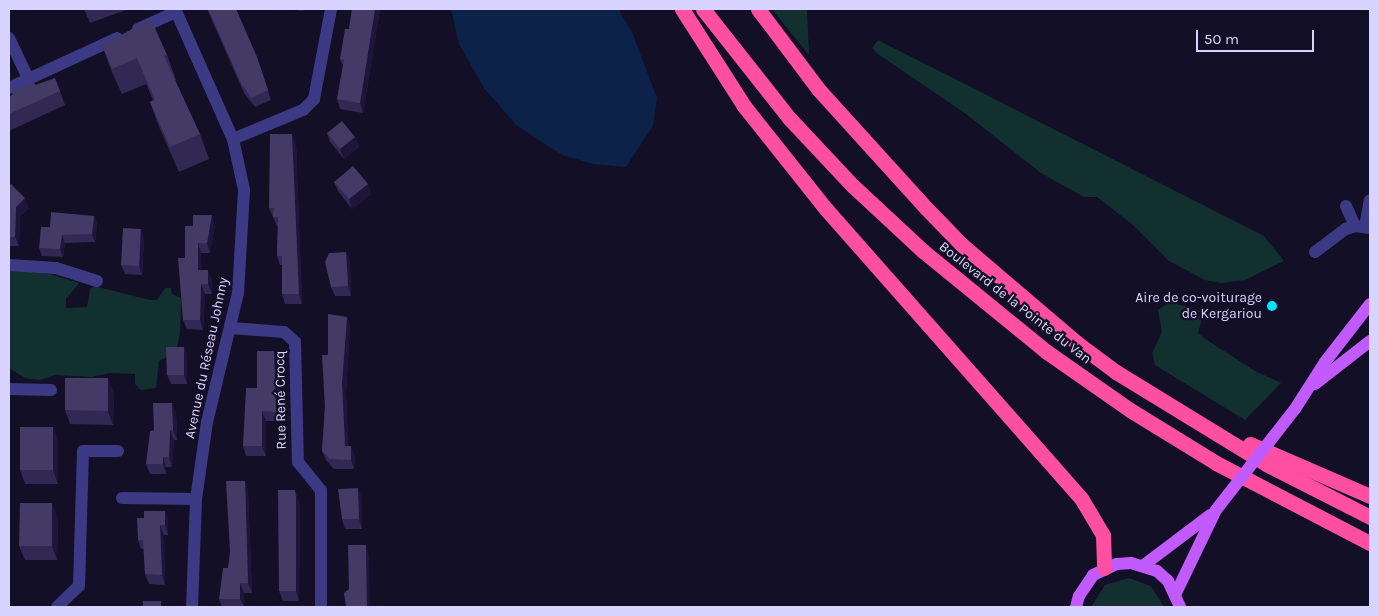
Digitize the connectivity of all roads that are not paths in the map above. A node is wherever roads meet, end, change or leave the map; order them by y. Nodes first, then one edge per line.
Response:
1 (331, 9) edge
2 (682, 9) edge
3 (704, 9) edge
4 (758, 9) edge
5 (176, 10) edge
6 (9, 38) edge
7 (28, 78) junction
8 (9, 88) edge
9 (233, 140) junction
10 (1370, 200) edge
11 (1346, 206) dead end
12 (1365, 228) edge
13 (1315, 252) dead end
14 (9, 265) edge
15 (97, 281) dead end
16 (1370, 304) edge
17 (231, 328) junction
18 (1370, 341) edge
19 (1311, 387) junction
20 (9, 388) edge
21 (52, 390) dead end
22 (1185, 416) junction
23 (118, 451) dead end
24 (1370, 496) edge
25 (122, 498) dead end
26 (196, 499) junction
27 (1216, 510) junction
28 (1370, 517) edge
29 (1370, 543) edge
30 (1144, 565) junction
31 (1104, 568) junction
32 (1176, 593) junction
33 (57, 607) edge
34 (192, 607) edge
35 (321, 607) edge
36 (1076, 607) edge
37 (1180, 607) edge

1 - 9 street
2 - 31 highway
3 - 29 highway, Boulevard de la Pointe du Van
4 - 22 highway, Boulevard de la Pointe du Van
5 - 7 street
5 - 9 street, Avenue du Réseau Johnny
6 - 7 street
7 - 8 street
9 - 17 street, Avenue du Réseau Johnny
10 - 12 street
11 - 12 street
12 - 13 street
14 - 15 street
16 - 19 main road
17 - 26 street, Avenue du Réseau Johnny
17 - 35 street, Rue René Crocq
18 - 19 main road
19 - 27 main road, bridge
20 - 21 street
22 - 24 highway
22 - 28 highway, Boulevard de la Pointe du Van
23 - 33 street
25 - 26 street
26 - 34 street, Avenue du Réseau Johnny
27 - 30 main road
27 - 32 main road
30 - 31 main road
30 - 32 main road
31 - 36 main road
32 - 37 main road

